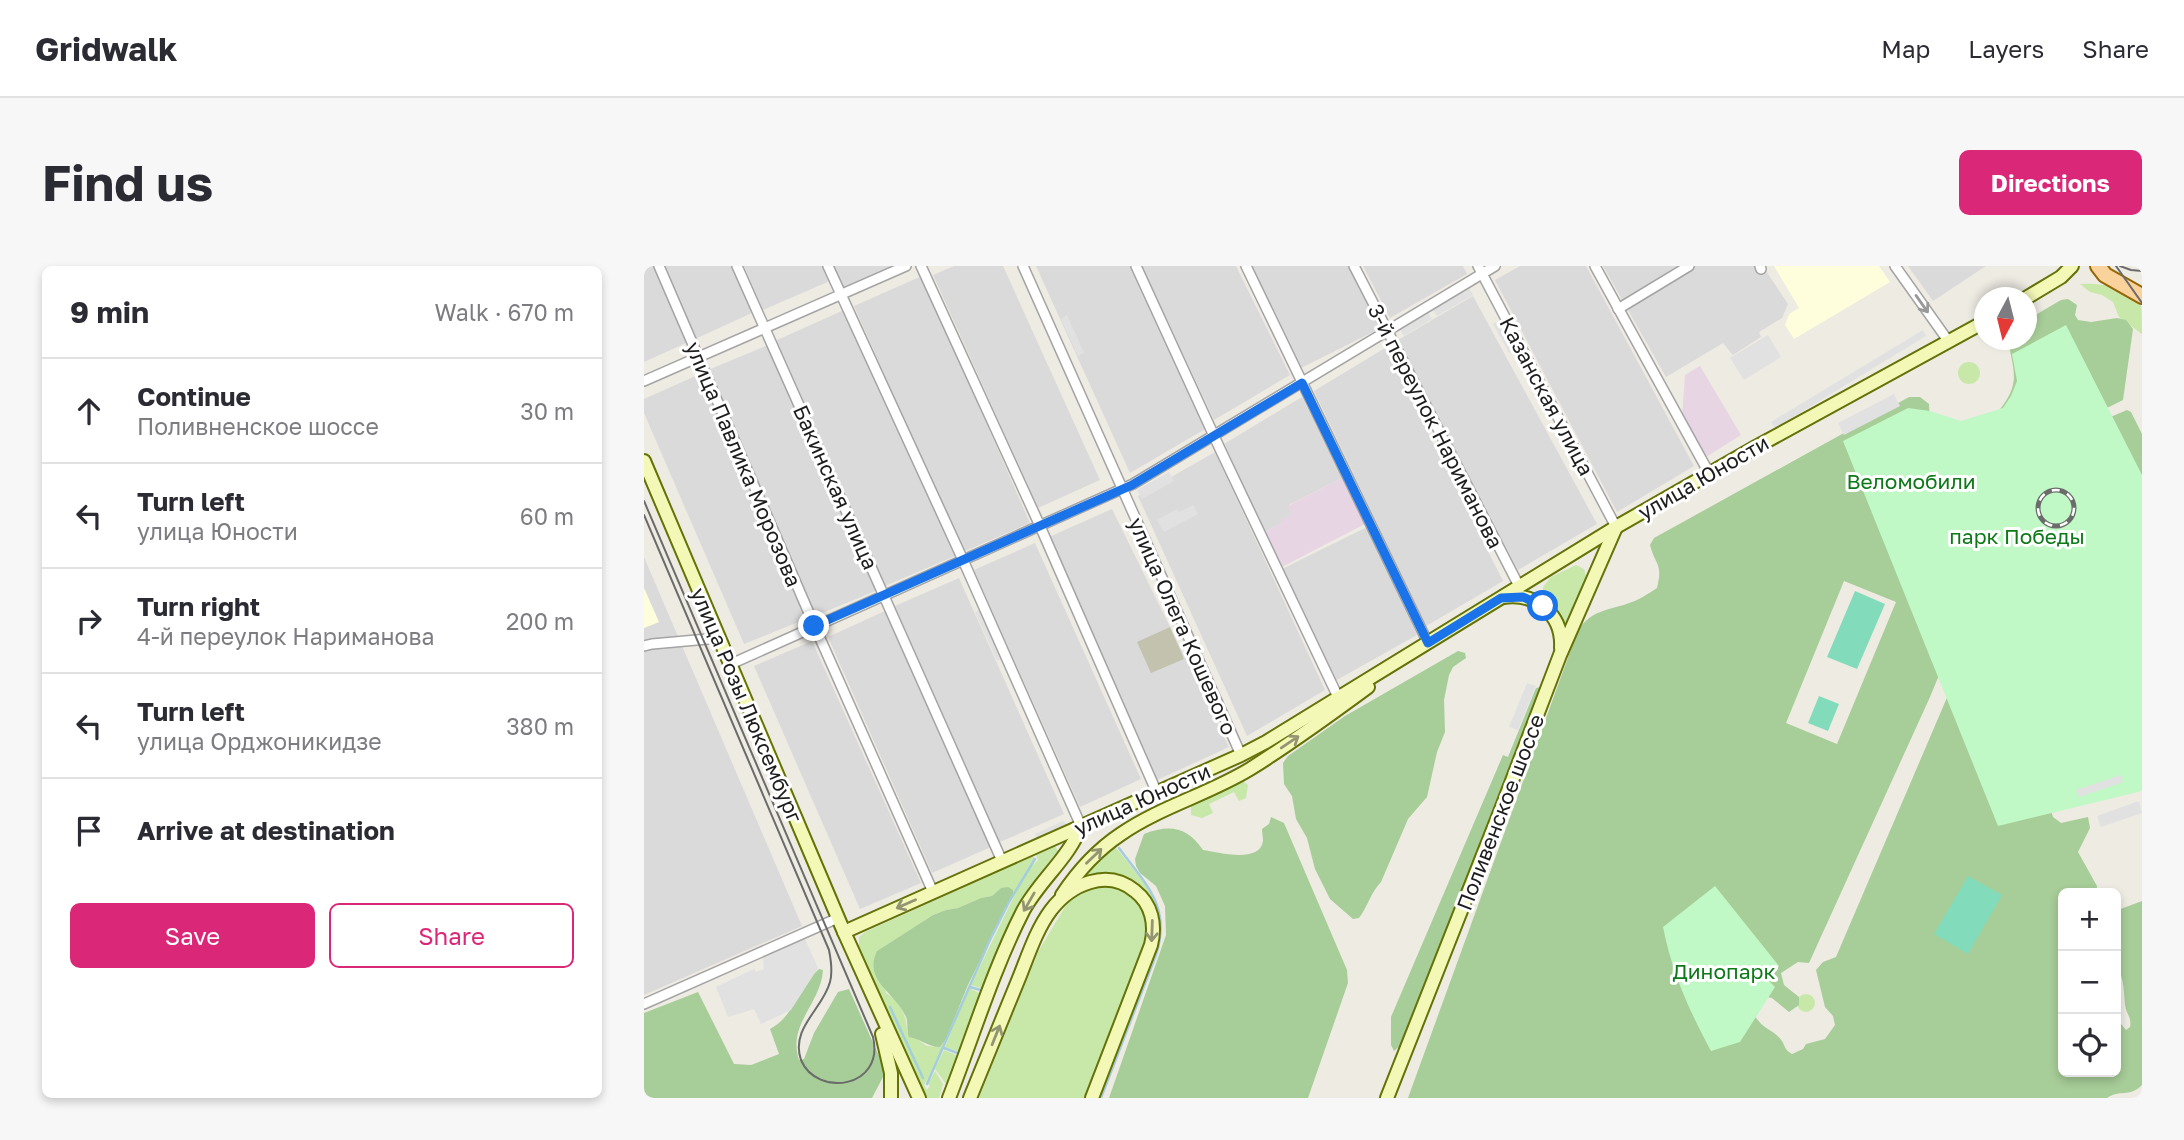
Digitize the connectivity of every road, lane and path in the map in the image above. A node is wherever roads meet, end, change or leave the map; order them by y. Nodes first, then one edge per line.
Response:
1 (659, 266) edge
2 (737, 266) edge
3 (828, 266) edge
4 (906, 266) edge
5 (921, 266) edge
6 (1023, 266) edge
7 (1136, 266) edge
8 (1246, 266) edge
9 (1354, 266) edge
10 (1495, 266) edge
11 (1595, 266) edge
12 (1689, 266) edge
13 (1895, 266) edge
14 (2072, 266) edge
15 (2098, 266) edge
16 (1480, 270) edge
17 (2037, 291) edge
18 (842, 294) junction
19 (2142, 296) edge
20 (1618, 309) junction
21 (765, 328) junction
22 (1974, 328) edge
23 (1388, 331) junction
24 (1949, 342) junction
25 (698, 357) junction
26 (644, 381) edge
27 (1302, 383) junction
28 (1214, 436) junction
29 (644, 461) edge
30 (1709, 474) junction
31 (1123, 489) junction
32 (1040, 526) junction
33 (1616, 527) junction
34 (963, 560) junction
35 (1519, 586) junction
36 (884, 595) junction
37 (1501, 598) junction
38 (814, 626) junction
39 (719, 638) junction
40 (1428, 643) junction
41 (644, 646) edge
42 (1560, 655) junction
43 (731, 664) junction
44 (1338, 697) junction
45 (1241, 755) junction
46 (1157, 793) junction
47 (1081, 826) junction
48 (1002, 861) junction
49 (933, 892) junction
50 (1052, 909) junction
51 (838, 918) junction
52 (844, 932) junction
53 (851, 948) junction
54 (644, 1004) edge
55 (891, 1098) edge
56 (919, 1098) edge
57 (949, 1098) edge
58 (970, 1098) edge
59 (1092, 1098) edge
60 (1387, 1098) edge

1 - 25 street, улица Павлика Морозова
2 - 21 street, Бакинская улица
3 - 18 street
4 - 18 street
5 - 32 street
6 - 31 street, улица Олега Кошевого
7 - 28 street
8 - 27 street
9 - 23 street, 3-й переулок Нариманова
10 - 16 street
11 - 20 street
12 - 20 street
13 -> 24 street
14 - 17 main road
15 - 19 main road
16 - 23 street
16 - 33 street, Казанская улица
18 - 21 street
18 - 34 street
20 - 30 street
21 - 25 street
21 - 36 street, Бакинская улица
22 - 24 main road, улица Юности
23 - 27 street
23 - 35 street, 3-й переулок Нариманова
24 - 30 main road, улица Юности
25 - 26 street
25 - 38 street, улица Павлика Морозова
27 - 28 street
27 - 40 street
28 - 31 street
28 - 44 street
29 - 39 main road, улица Розы Люксембург
30 - 33 main road, улица Юности
31 - 32 street
31 - 45 street, улица Олега Кошевого
32 - 34 street
32 - 46 street
33 - 35 main road, улица Юности
33 - 42 main road, Поливенское шоссе
34 - 36 street
34 - 47 street
35 - 37 main road, улица Юности
36 - 38 street
36 - 48 street, Бакинская улица
37 - 40 main road, улица Юности
37 - 42 main road
38 - 43 street
38 - 49 street, улица Павлика Морозова
39 - 41 street
39 - 43 main road, улица Розы Люксембург
40 - 44 main road, улица Юности
50 -> 40 main road, улица Юности
42 - 60 main road, Поливенское шоссе
43 - 51 main road, улица Розы Люксембург
44 - 45 main road, улица Юности
45 - 46 main road, улица Юности
46 - 47 main road, улица Юности
47 - 48 main road, улица Юности
47 -> 57 main road
48 - 49 main road, улица Юности
49 -> 52 main road, улица Юности
58 -> 50 main road, улица Юности
50 -> 59 main road
51 - 52 main road, улица Розы Люксембург
51 - 54 street
52 - 53 main road, улица Розы Люксембург
53 - 55 main road
53 - 56 main road

